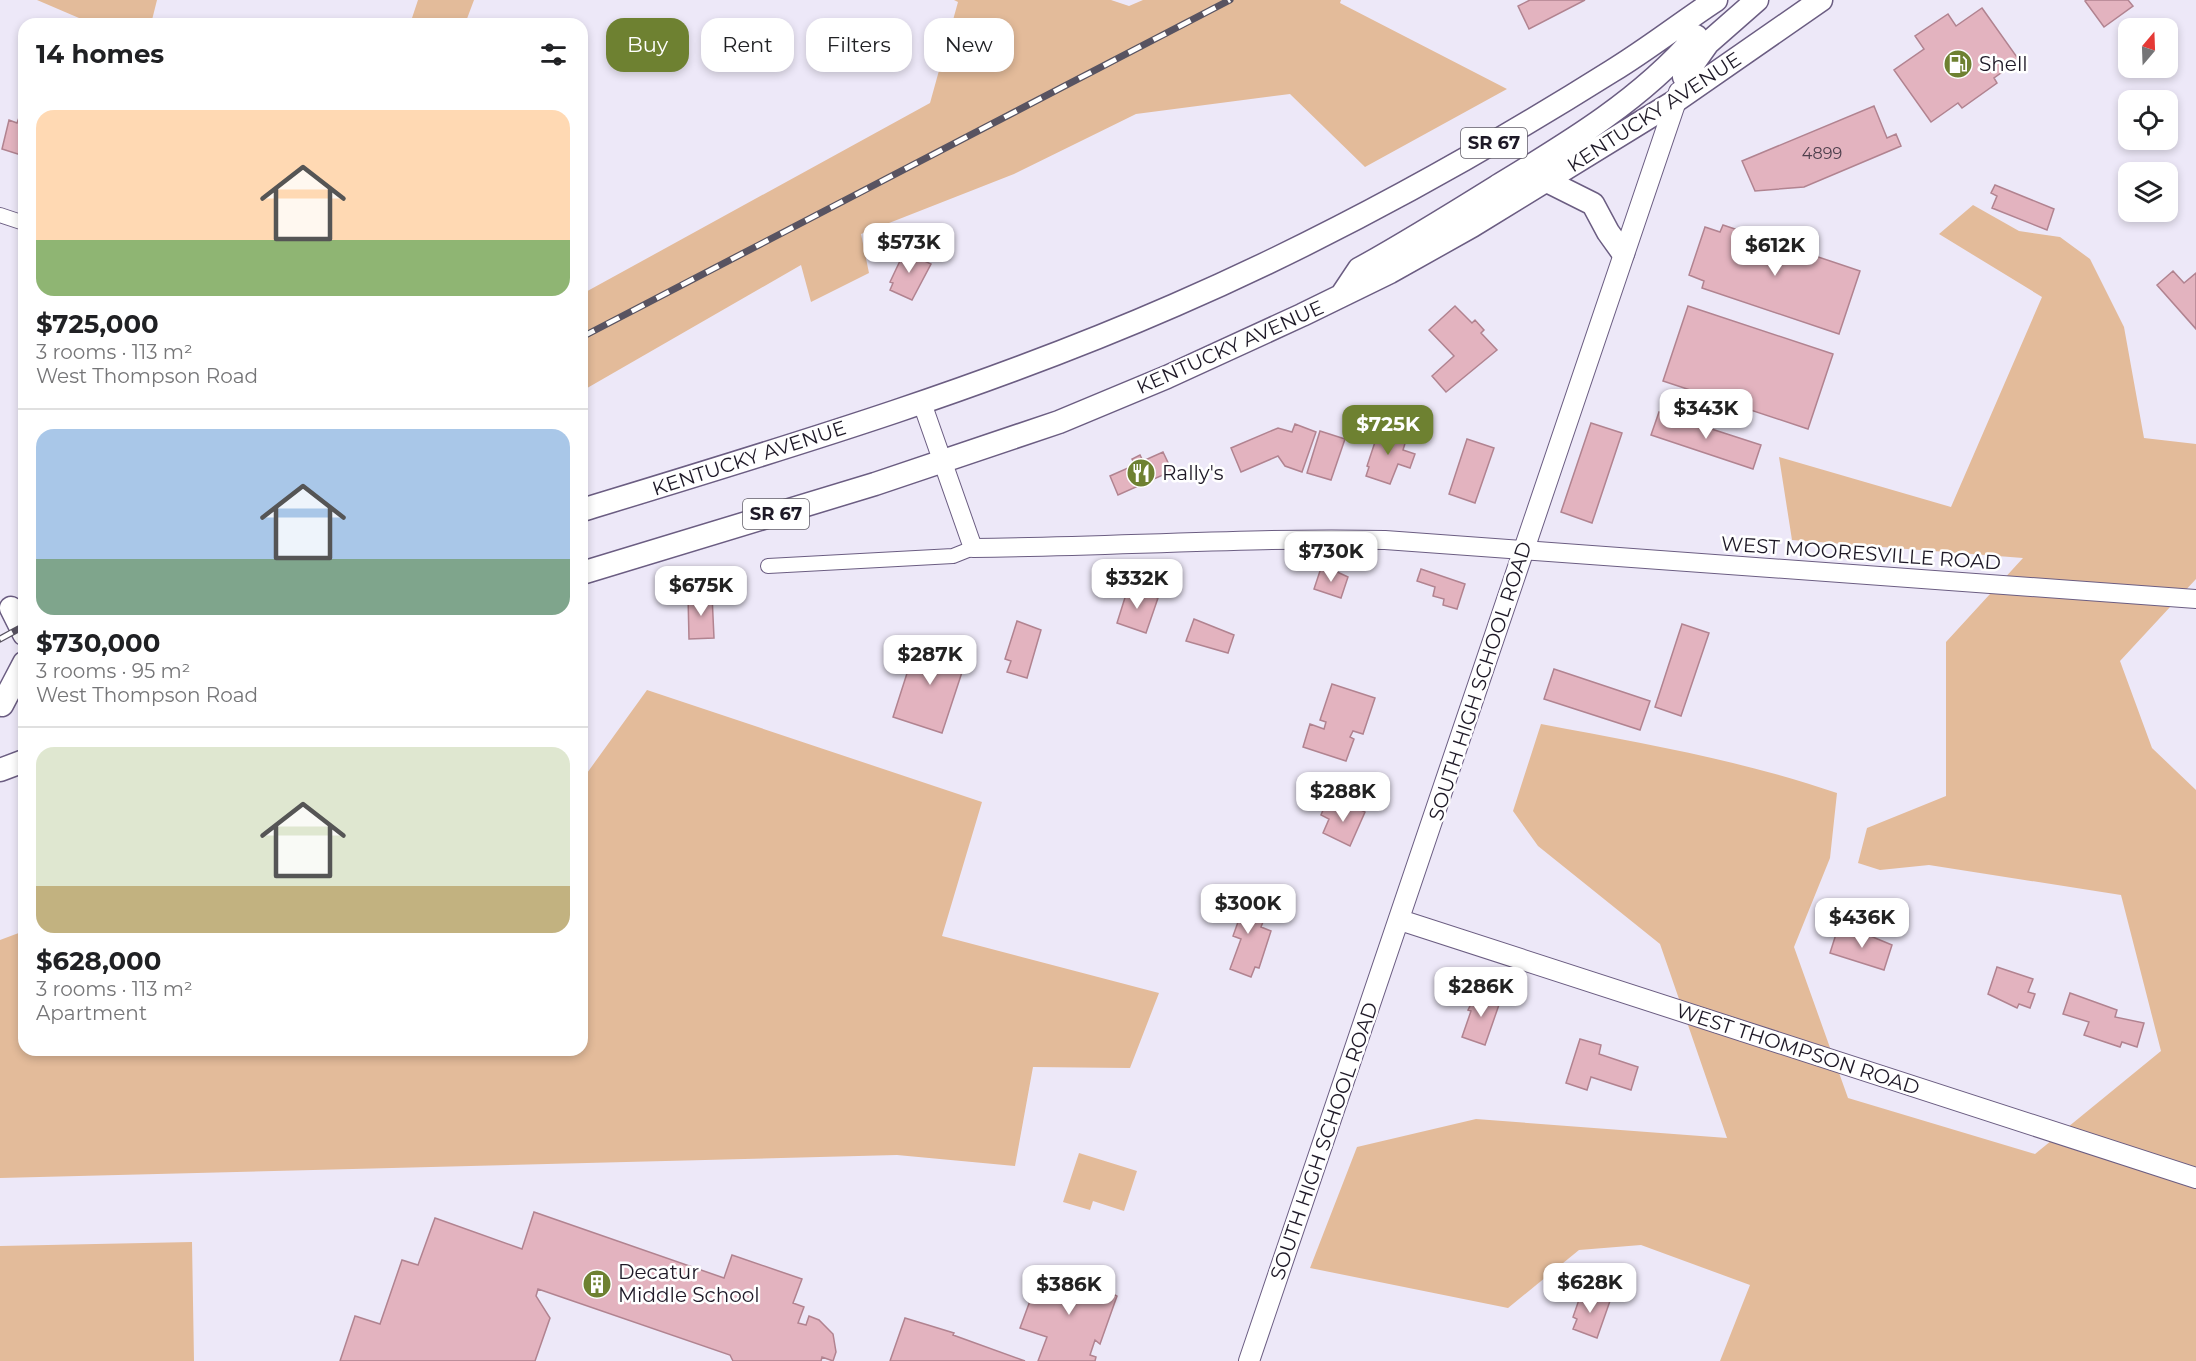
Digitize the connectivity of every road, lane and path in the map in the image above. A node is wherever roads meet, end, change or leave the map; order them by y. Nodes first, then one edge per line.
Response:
1 (1756, 0) edge
2 (1821, 0) edge
3 (1709, 3) edge
4 (1696, 36) junction
5 (1684, 77) junction
6 (1677, 100) junction
7 (1547, 181) junction
8 (0, 215) edge
9 (18, 221) edge
10 (1623, 253) junction
11 (1340, 297) junction
12 (922, 403) junction
13 (941, 462) junction
14 (588, 508) edge
15 (973, 548) junction
16 (1524, 549) junction
17 (768, 566) dead end
18 (588, 571) edge
19 (2196, 598) edge
20 (18, 674) edge
21 (18, 698) edge
22 (1, 705) edge
23 (18, 763) edge
24 (0, 770) edge
25 (1400, 920) junction
26 (2196, 1178) edge
27 (1249, 1361) edge

1 - 5 main road
2 - 6 main road, KENTUCKY AVENUE / SR 67
3 - 4 main road, SOUTH HIGH SCHOOL ROAD
3 - 12 main road, KENTUCKY AVENUE / SR 67
4 - 5 main road, SOUTH HIGH SCHOOL ROAD
4 - 11 main road
5 - 6 main road, SOUTH HIGH SCHOOL ROAD
6 - 7 main road, KENTUCKY AVENUE / SR 67
6 - 10 main road, SOUTH HIGH SCHOOL ROAD
7 - 10 main road
7 - 11 main road, KENTUCKY AVENUE / SR 67
8 - 9 street
10 - 16 main road, SOUTH HIGH SCHOOL ROAD
11 - 13 main road, KENTUCKY AVENUE / SR 67
12 - 13 street
12 - 14 main road, KENTUCKY AVENUE / SR 67
13 - 15 street
13 - 18 main road, KENTUCKY AVENUE / SR 67
15 - 16 street
15 - 17 street
16 - 19 street, WEST MOORESVILLE ROAD
16 - 25 main road, SOUTH HIGH SCHOOL ROAD
20 - 22 main road
21 - 22 main road
23 - 24 main road
25 - 26 main road, WEST THOMPSON ROAD
25 - 27 main road, SOUTH HIGH SCHOOL ROAD

